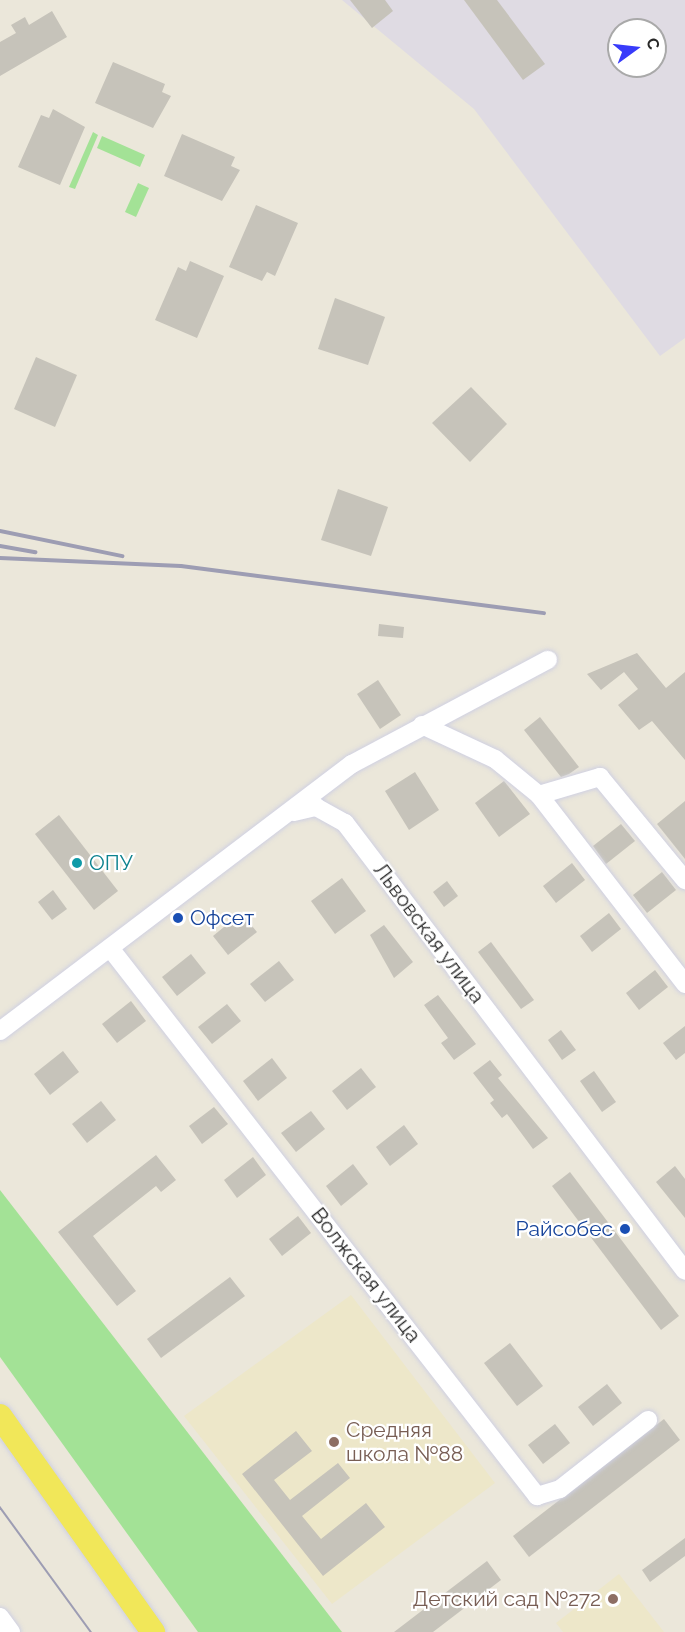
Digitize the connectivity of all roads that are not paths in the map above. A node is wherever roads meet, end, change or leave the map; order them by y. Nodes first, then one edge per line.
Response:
1 (548, 660) dead end
2 (422, 725) junction
3 (538, 795) junction
4 (289, 813) junction
5 (685, 880) edge
6 (110, 948) junction
7 (685, 984) edge
8 (0, 1031) edge
9 (685, 1271) edge
10 (0, 1416) edge
11 (648, 1420) dead end
12 (0, 1617) edge
13 (11, 1632) edge
14 (153, 1632) edge

1 - 2 street
2 - 3 street
2 - 4 street
3 - 5 street
3 - 7 street
4 - 6 street, Львовская улица
4 - 9 street, Львовская улица
6 - 8 street, Львовская улица
6 - 11 street, Волжская улица
10 - 14 main road
12 - 13 street

